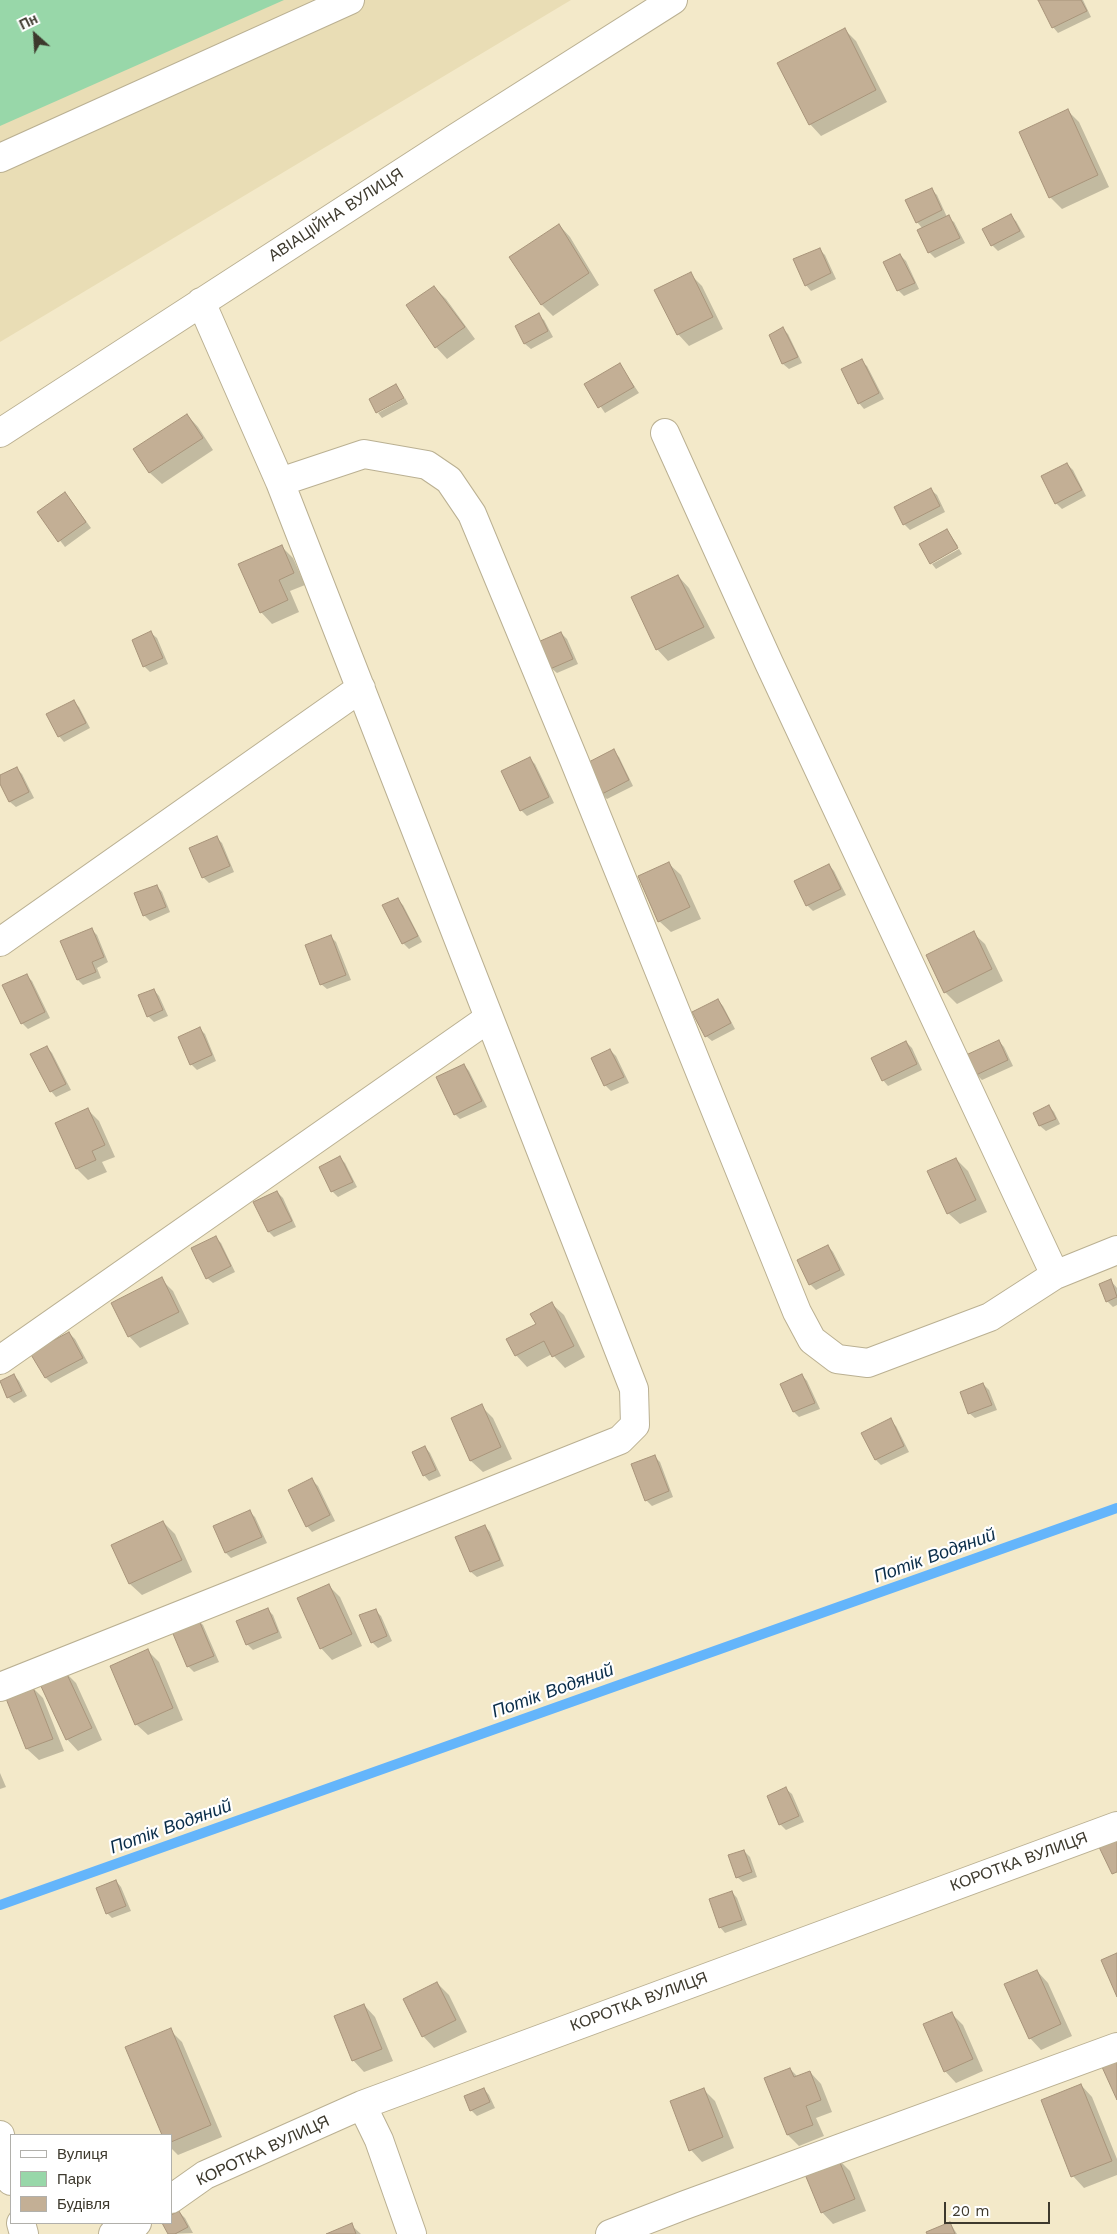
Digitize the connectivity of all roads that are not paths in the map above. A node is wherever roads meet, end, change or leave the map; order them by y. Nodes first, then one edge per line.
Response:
1 (350, 0) edge
2 (673, 0) edge
3 (0, 158) edge
4 (201, 302) junction
5 (0, 433) edge
6 (665, 433) dead end
7 (280, 482) junction
8 (361, 688) junction
9 (0, 942) edge
10 (489, 1018) junction
11 (1117, 1250) edge
12 (1055, 1275) junction
13 (0, 1360) edge
14 (0, 1687) edge
15 (1117, 1826) edge
16 (1117, 2047) edge
17 (362, 2105) junction
18 (0, 2135) edge
19 (10, 2177) edge
20 (172, 2198) edge
21 (135, 2224) edge
22 (112, 2234) edge
23 (412, 2234) edge
24 (610, 2234) edge

1 - 3 street
2 - 4 street, АВІАЦІЙНА ВУЛИЦЯ
4 - 5 street, АВІАЦІЙНА ВУЛИЦЯ
4 - 7 street
6 - 12 street
7 - 8 street
7 - 12 street
8 - 9 street
8 - 10 street
10 - 13 street
10 - 14 street
11 - 12 street
15 - 17 street, КОРОТКА ВУЛИЦЯ
16 - 24 street
17 - 20 street, КОРОТКА ВУЛИЦЯ
17 - 23 street
18 - 19 street
21 - 22 street

